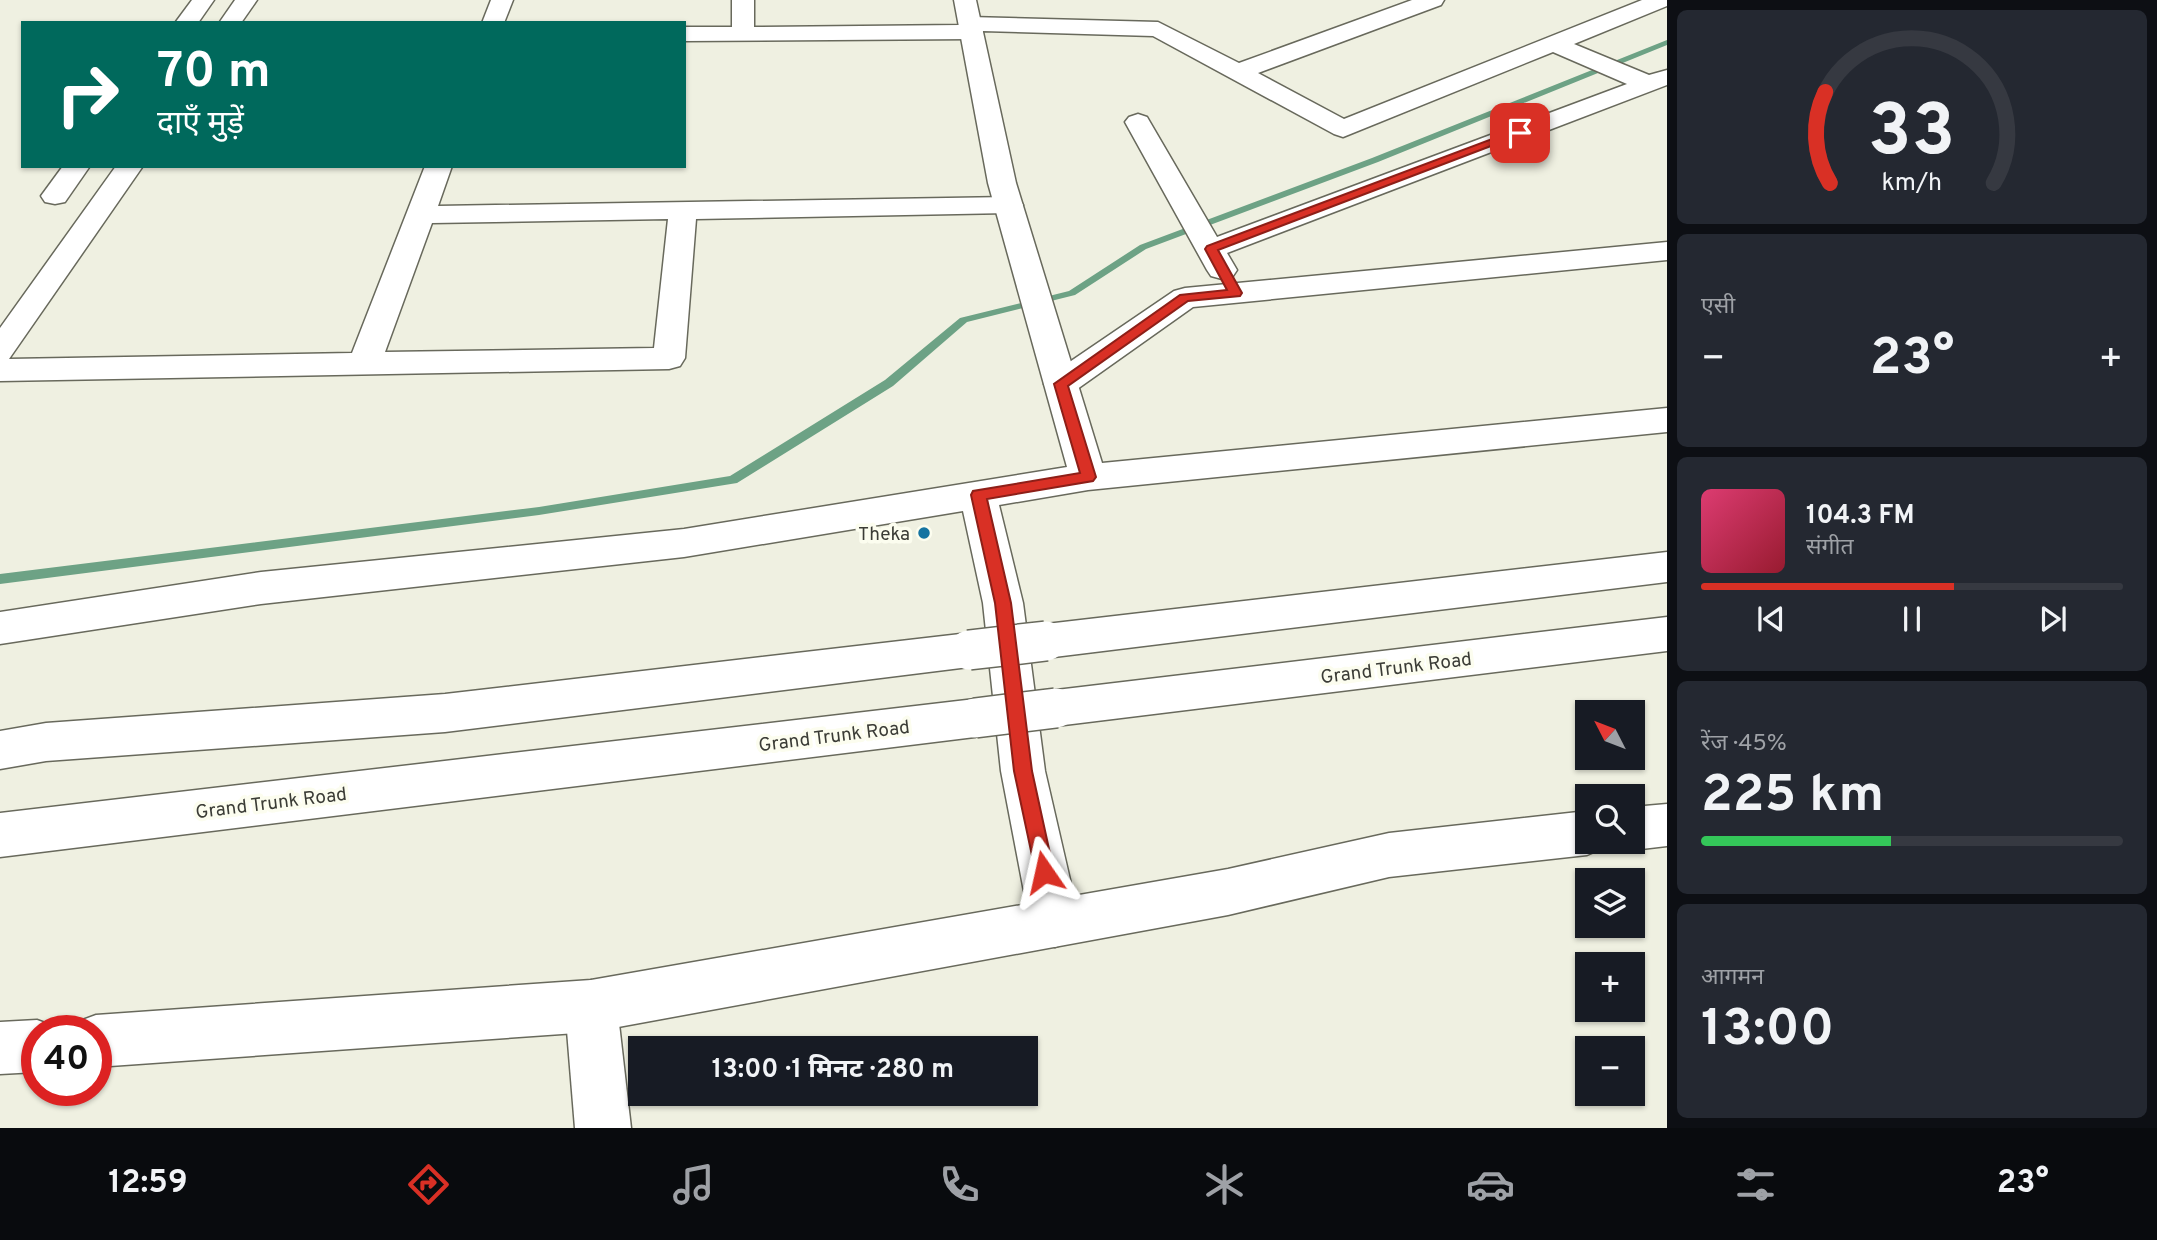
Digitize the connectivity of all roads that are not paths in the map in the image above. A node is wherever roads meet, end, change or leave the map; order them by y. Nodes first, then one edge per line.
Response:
1 (203, 0) edge
2 (246, 0) edge
3 (502, 0) edge
4 (743, 0) edge
5 (1433, 0) edge
6 (1656, 0) edge
7 (969, 19) edge
8 (187, 21) edge
9 (231, 21) edge
10 (494, 21) edge
11 (743, 33) junction
12 (686, 34) edge
13 (1554, 44) junction
14 (1238, 72) junction
15 (1648, 79) edge
16 (1138, 121) dead end
17 (76, 168) edge
18 (129, 168) edge
19 (438, 168) edge
20 (55, 196) dead end
21 (1009, 205) junction
22 (683, 210) junction
23 (421, 215) junction
24 (1208, 243) junction
25 (1667, 251) edge
26 (1235, 293) junction
27 (0, 351) edge
28 (364, 363) junction
29 (0, 370) edge
30 (1061, 384) junction
31 (1667, 419) edge
32 (1088, 477) junction
33 (978, 495) junction
34 (1667, 567) edge
35 (0, 628) edge
36 (1667, 634) edge
37 (0, 750) edge
38 (1667, 825) edge
39 (1645, 827) edge
40 (1575, 834) edge
41 (0, 835) edge
42 (1055, 923) junction
43 (591, 1006) junction
44 (112, 1040) edge
45 (21, 1047) edge
46 (0, 1048) edge
47 (603, 1128) edge

1 - 8 main road
2 - 9 main road
3 - 10 main road
4 - 11 main road
5 - 14 main road
6 - 13 main road
7 - 11 main road
7 - 14 main road
7 - 21 main road
11 - 12 main road
13 - 14 main road
13 - 15 main road
15 - 24 main road
16 - 24 main road
17 - 20 main road
18 - 27 main road
19 - 23 main road
21 - 22 main road
21 - 30 main road
22 - 23 main road
22 - 28 main road
23 - 28 main road
24 - 26 main road
25 - 26 main road
26 - 30 main road
28 - 29 main road
30 - 32 main road
31 - 32 main road
32 - 33 main road
33 - 35 main road
33 - 42 main road
34 - 37 main road, bridge
36 - 41 main road, Grand Trunk Road, bridge
38 - 39 main road
40 - 42 main road
42 - 43 main road
43 - 44 main road
43 - 47 main road
45 - 46 main road

